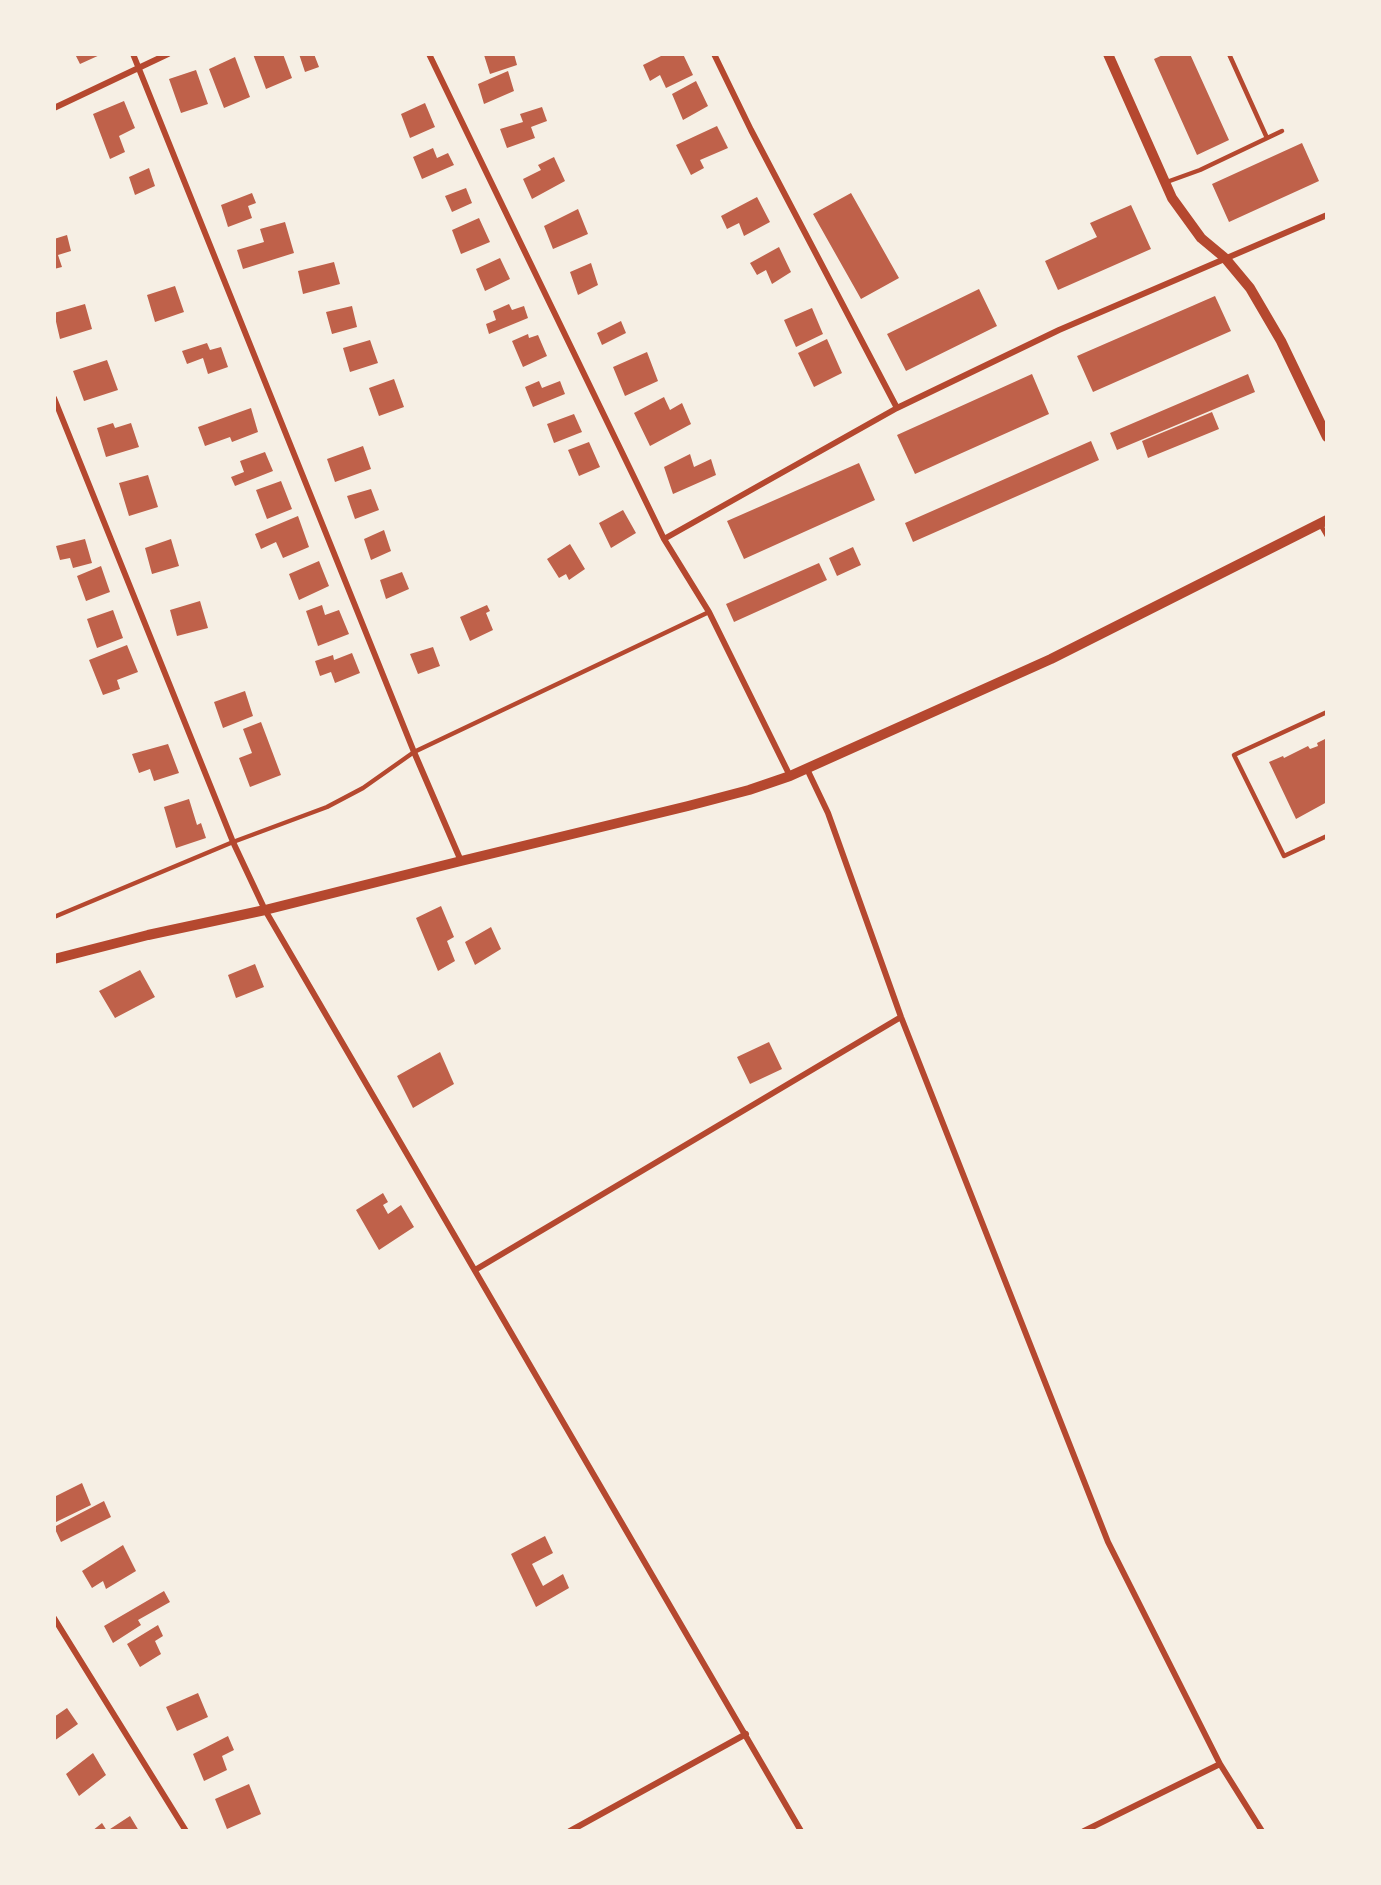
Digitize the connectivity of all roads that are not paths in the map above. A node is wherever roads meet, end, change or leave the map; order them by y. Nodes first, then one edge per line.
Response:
1 (133, 54) edge
2 (168, 54) edge
3 (429, 54) edge
4 (714, 54) edge
5 (1108, 54) edge
6 (1229, 54) edge
7 (139, 68) junction
8 (54, 108) edge
9 (1282, 131) dead end
10 (1267, 138) junction
11 (1164, 183) junction
12 (1327, 215) edge
13 (1225, 258) junction
14 (54, 398) edge
15 (897, 408) junction
16 (1327, 437) edge
17 (1324, 522) edge
18 (1327, 536) edge
19 (664, 539) junction
20 (709, 612) junction
21 (1327, 712) edge
22 (414, 752) junction
23 (807, 769) junction
24 (790, 776) junction
25 (1327, 836) edge
26 (233, 842) junction
27 (461, 861) junction
28 (266, 910) junction
29 (54, 918) edge
30 (54, 959) edge
31 (902, 1017) junction
32 (475, 1270) junction
33 (54, 1618) edge
34 (746, 1734) junction
35 (1220, 1764) junction
36 (186, 1831) edge
37 (570, 1831) edge
38 (801, 1831) edge
39 (1084, 1831) edge
40 (1262, 1831) edge

1 - 7 street
2 - 7 street
3 - 19 street
4 - 15 street
5 - 11 street
6 - 10 lane
7 - 8 street
7 - 22 street
9 - 10 lane
10 - 11 lane
11 - 13 street
12 - 13 street
13 - 15 street
13 - 16 street
14 - 26 street
15 - 19 street
17 - 18 lane
17 - 23 street
19 - 20 street
20 - 22 lane
20 - 24 street
21 - 25 lane
22 - 26 lane
22 - 27 street
23 - 24 street
23 - 31 street
24 - 27 street
26 - 28 street
26 - 29 lane
27 - 28 street
28 - 30 street
28 - 32 street
31 - 32 street
31 - 35 street
32 - 34 street
33 - 36 street
34 - 37 street
34 - 38 street
35 - 39 street
35 - 40 street

